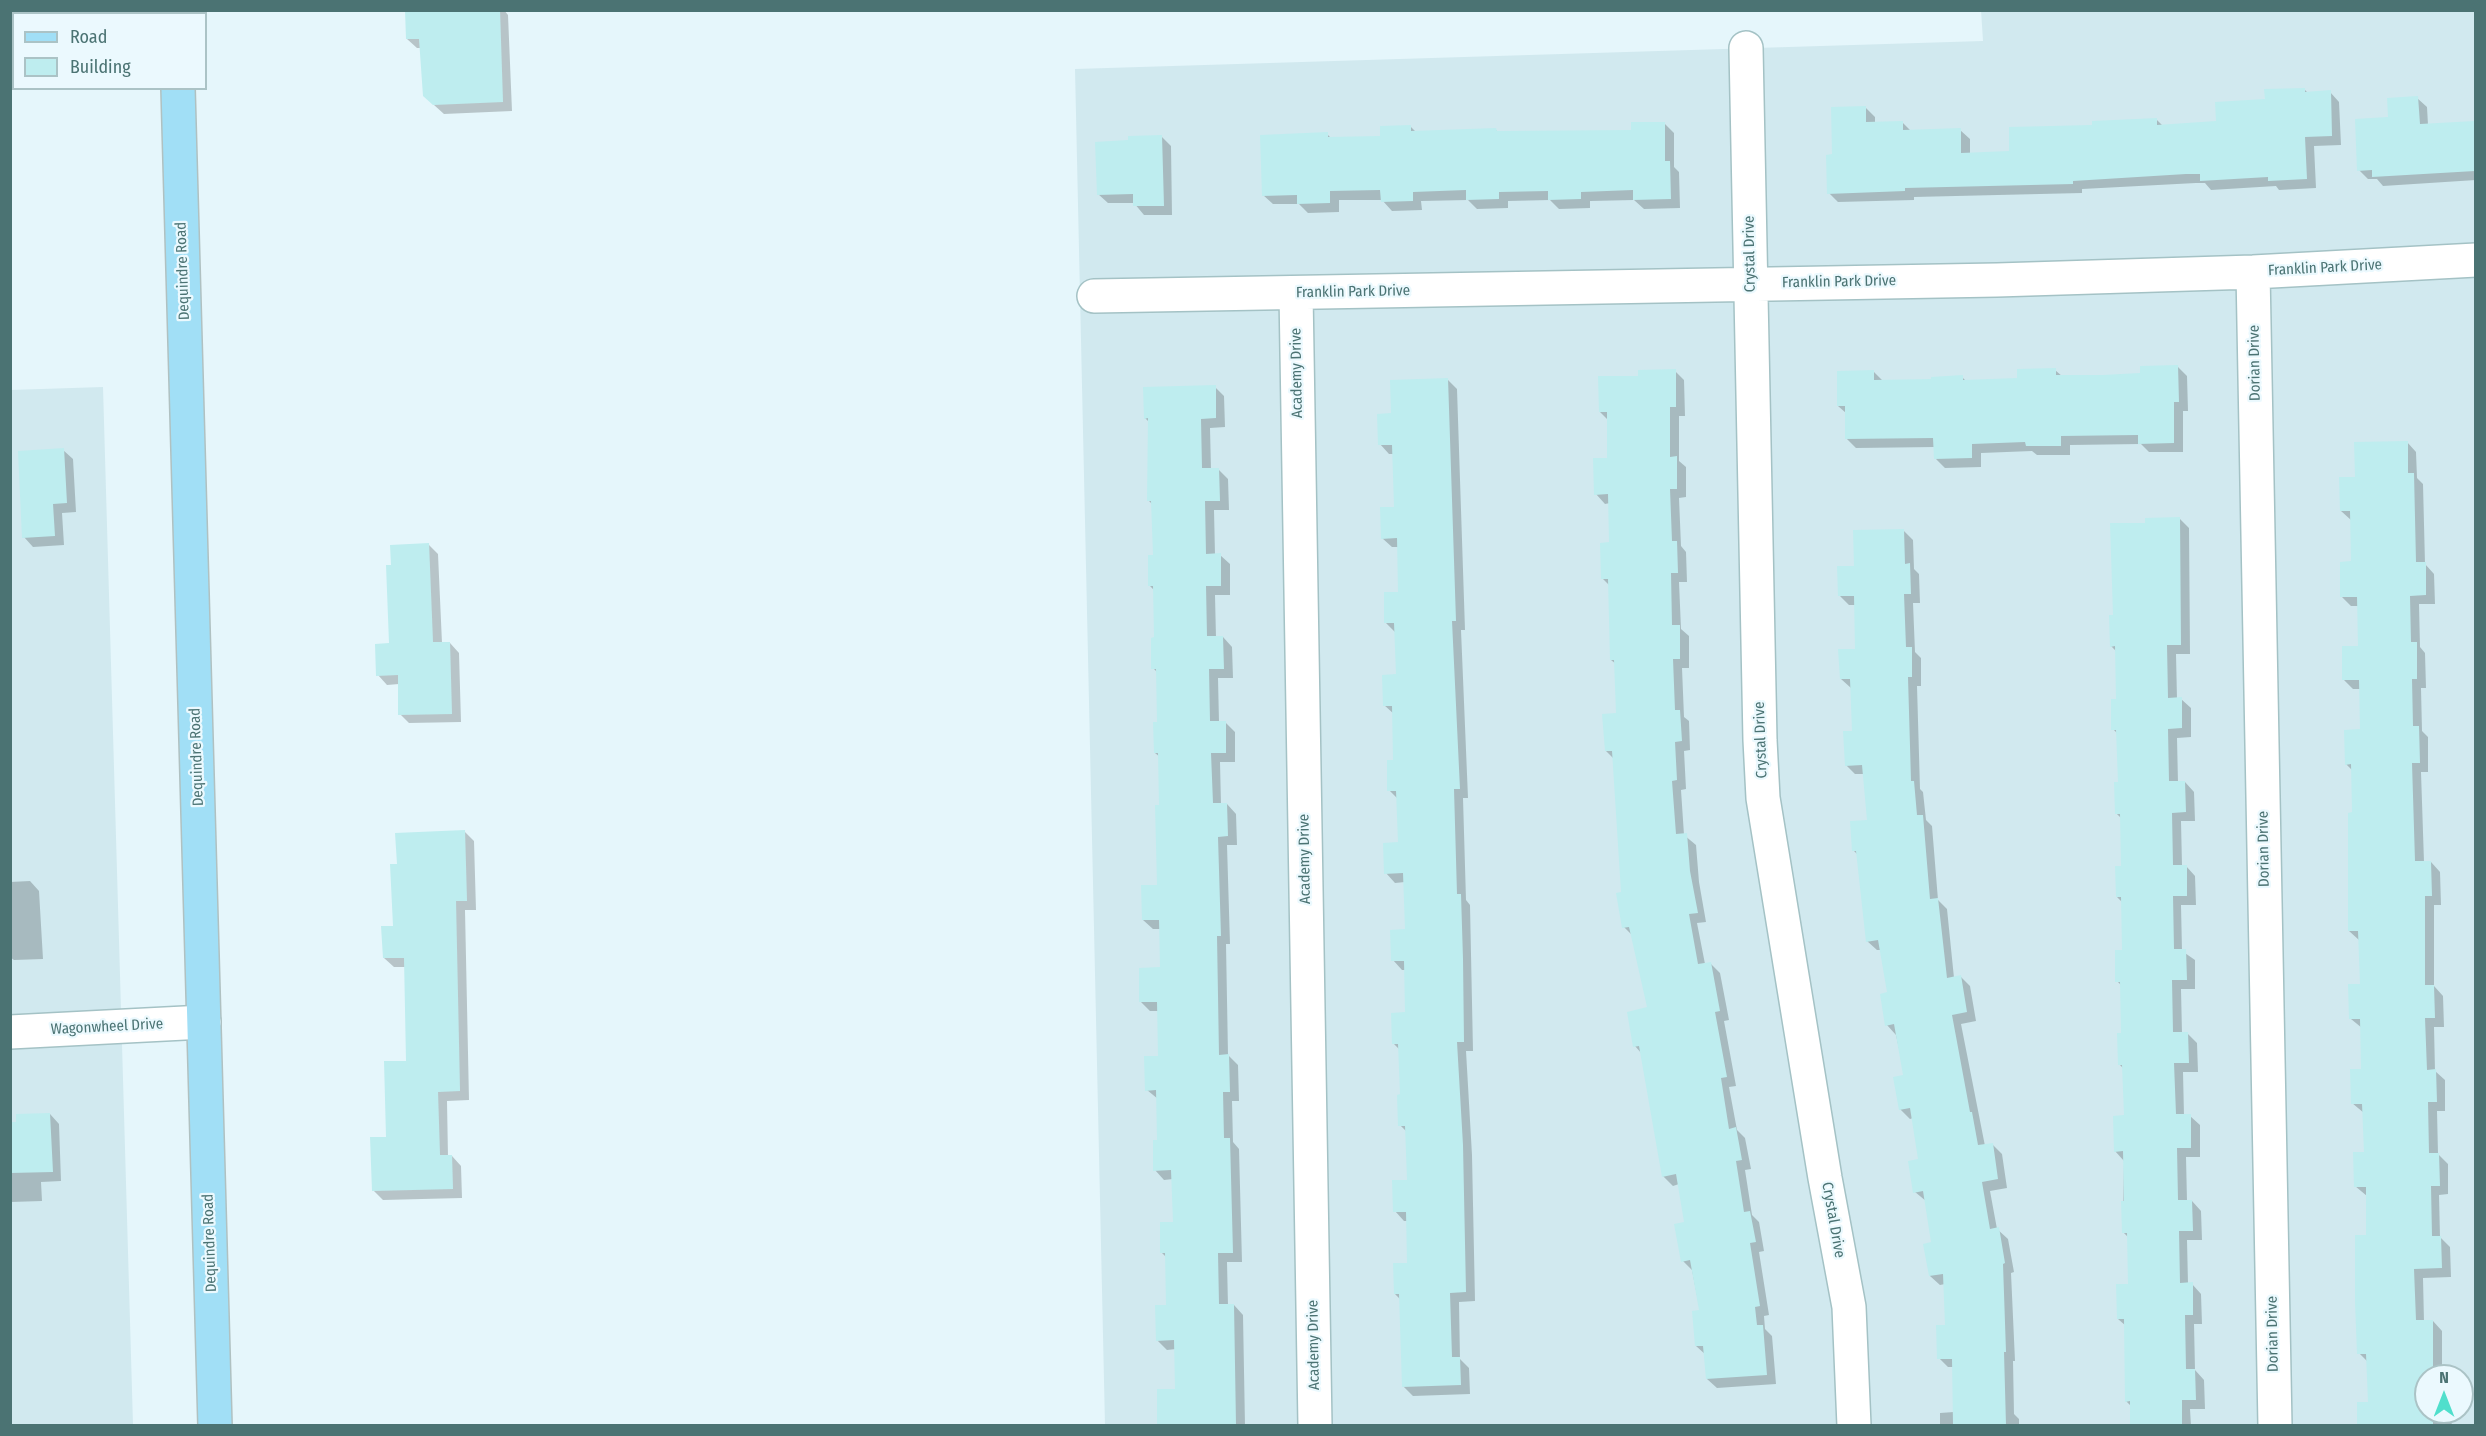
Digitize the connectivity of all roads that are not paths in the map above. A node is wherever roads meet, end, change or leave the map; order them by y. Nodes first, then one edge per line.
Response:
1 (1746, 48) dead end
2 (178, 90) edge
3 (2475, 260) edge
4 (2253, 272) junction
5 (1751, 284) junction
6 (1296, 292) junction
7 (1094, 296) dead end
8 (204, 1022) junction
9 (10, 1032) edge
10 (215, 1425) edge
11 (1316, 1425) edge
12 (1854, 1425) edge
13 (2275, 1425) edge

1 - 5 street, Crystal Drive
2 - 8 main road, Dequindre Road
3 - 4 street, Franklin Park Drive
4 - 5 street, Franklin Park Drive
4 - 13 street, Dorian Drive
5 - 6 street, Franklin Park Drive
5 - 12 street, Crystal Drive
6 - 7 street, Franklin Park Drive
6 - 11 street, Academy Drive
8 - 9 street, Wagonwheel Drive
8 - 10 main road, Dequindre Road

